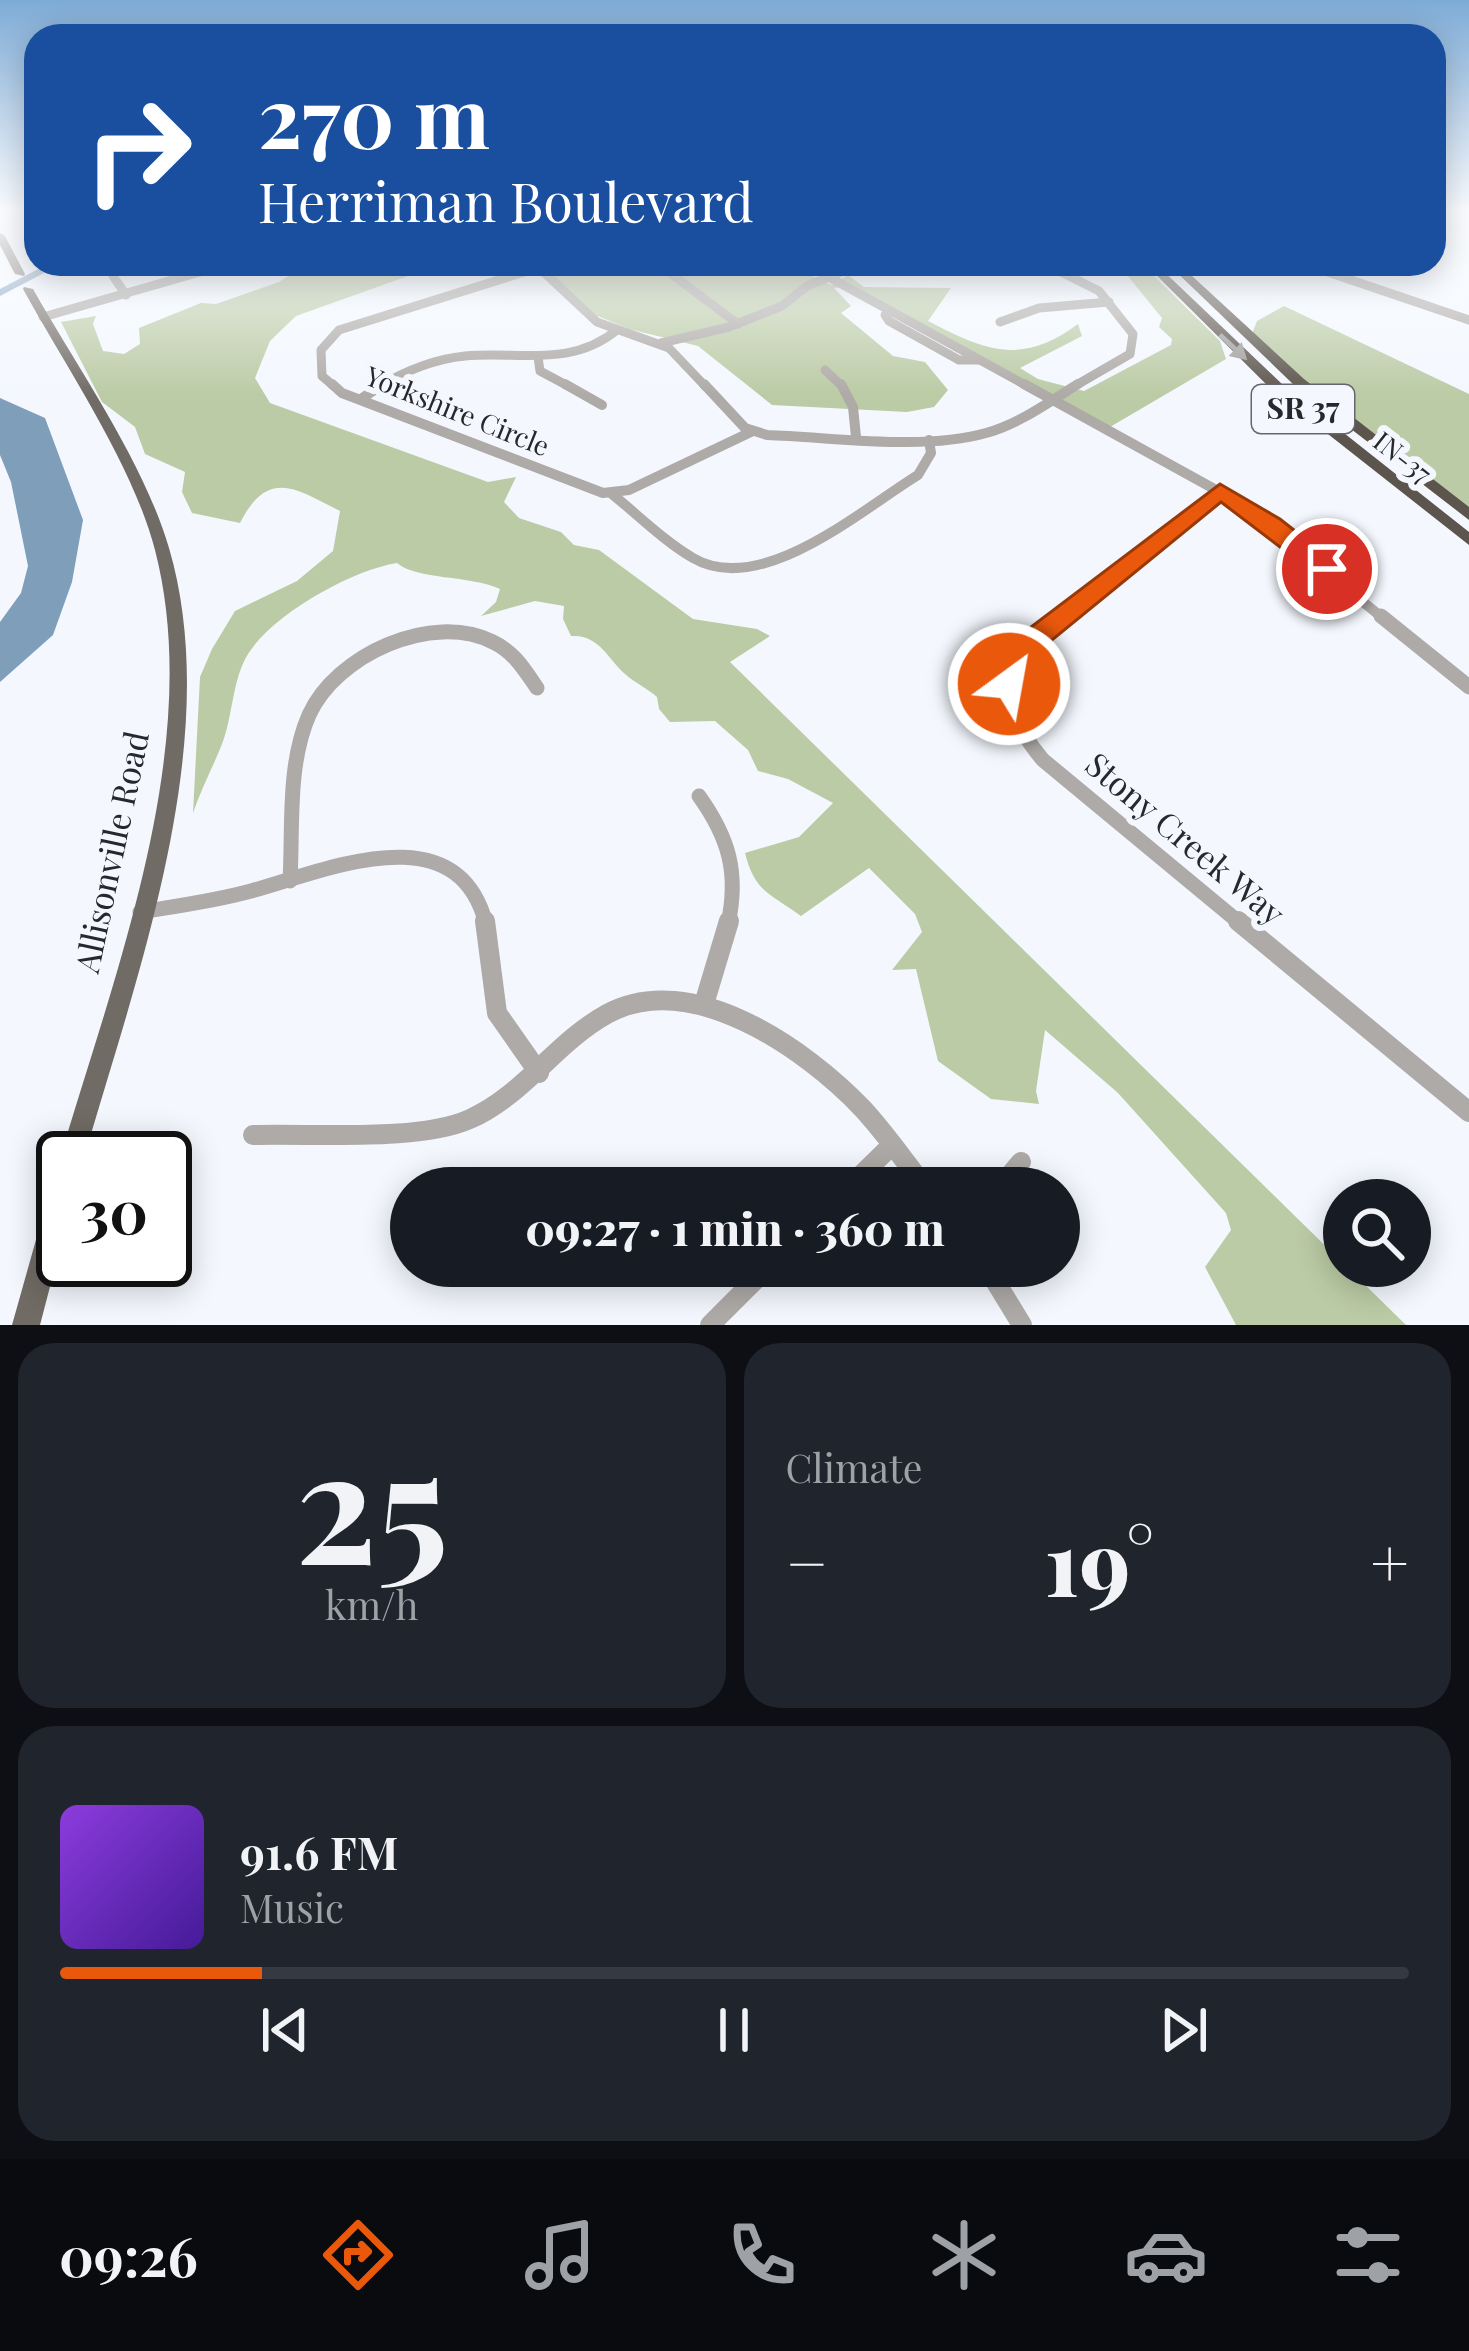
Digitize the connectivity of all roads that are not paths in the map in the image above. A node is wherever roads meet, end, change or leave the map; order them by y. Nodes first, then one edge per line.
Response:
1 (20, 274) edge
2 (113, 276) edge
3 (189, 276) edge
4 (506, 276) edge
5 (547, 276) edge
6 (674, 276) edge
7 (832, 276) edge
8 (1072, 276) edge
9 (1163, 276) edge
10 (1186, 276) edge
11 (1339, 276) edge
12 (828, 277) junction
13 (28, 289) joint
14 (126, 295) junction
15 (1109, 302) junction
16 (45, 319) junction
17 (1469, 320) edge
18 (1000, 322) dead end
19 (738, 324) junction
20 (617, 330) junction
21 (661, 343) junction
22 (538, 358) junction
23 (825, 370) dead end
24 (361, 399) junction
25 (1053, 400) junction
26 (602, 405) dead end
27 (753, 431) junction
28 (856, 437) junction
29 (929, 440) junction
30 (1220, 491) junction
31 (612, 494) junction
32 (1469, 515) edge
33 (1469, 540) edge
34 (1469, 687) edge
35 (537, 688) dead end
36 (699, 796) dead end
37 (290, 881) junction
38 (140, 912) junction
39 (704, 1004) junction
40 (539, 1073) junction
41 (1469, 1112) edge
42 (79, 1131) edge
43 (254, 1135) dead end
44 (892, 1145) junction
45 (1021, 1162) dead end
46 (869, 1167) edge
47 (909, 1167) edge
48 (1017, 1167) edge
49 (36, 1287) edge
50 (748, 1287) edge
51 (999, 1287) edge
52 (26, 1325) edge
53 (710, 1325) edge
54 (1022, 1325) edge

1 - 13 street, Allisonville Road
2 - 14 street
3 - 14 street
4 - 24 street, Yorkshire Circle
5 - 20 street
6 - 19 street
7 - 12 street
8 - 15 street
9 -> 33 highway, IN-37 / SR 37
10 - 32 highway, IN-37 / SR 37
11 - 17 street
12 - 19 street
12 - 25 street
13 - 16 main road, Allisonville Road
14 - 16 street
15 - 18 street
15 - 25 street
16 - 38 main road, Allisonville Road
19 - 21 street
20 - 21 street
20 - 22 street
21 - 27 street
22 - 24 street
22 - 26 street
23 - 28 street
24 - 31 street, Yorkshire Circle
25 - 29 street
25 - 30 street
27 - 28 street
27 - 31 street
28 - 29 street
29 - 31 street
30 - 34 street
30 - 41 street, Stony Creek Way
35 - 37 street
36 - 39 street
37 - 38 street
37 - 40 street
38 - 42 main road, Allisonville Road
39 - 40 street
39 - 44 street
40 - 43 street
44 - 46 street
44 - 47 street
45 - 48 street
49 - 52 main road
50 - 53 street
51 - 54 street

